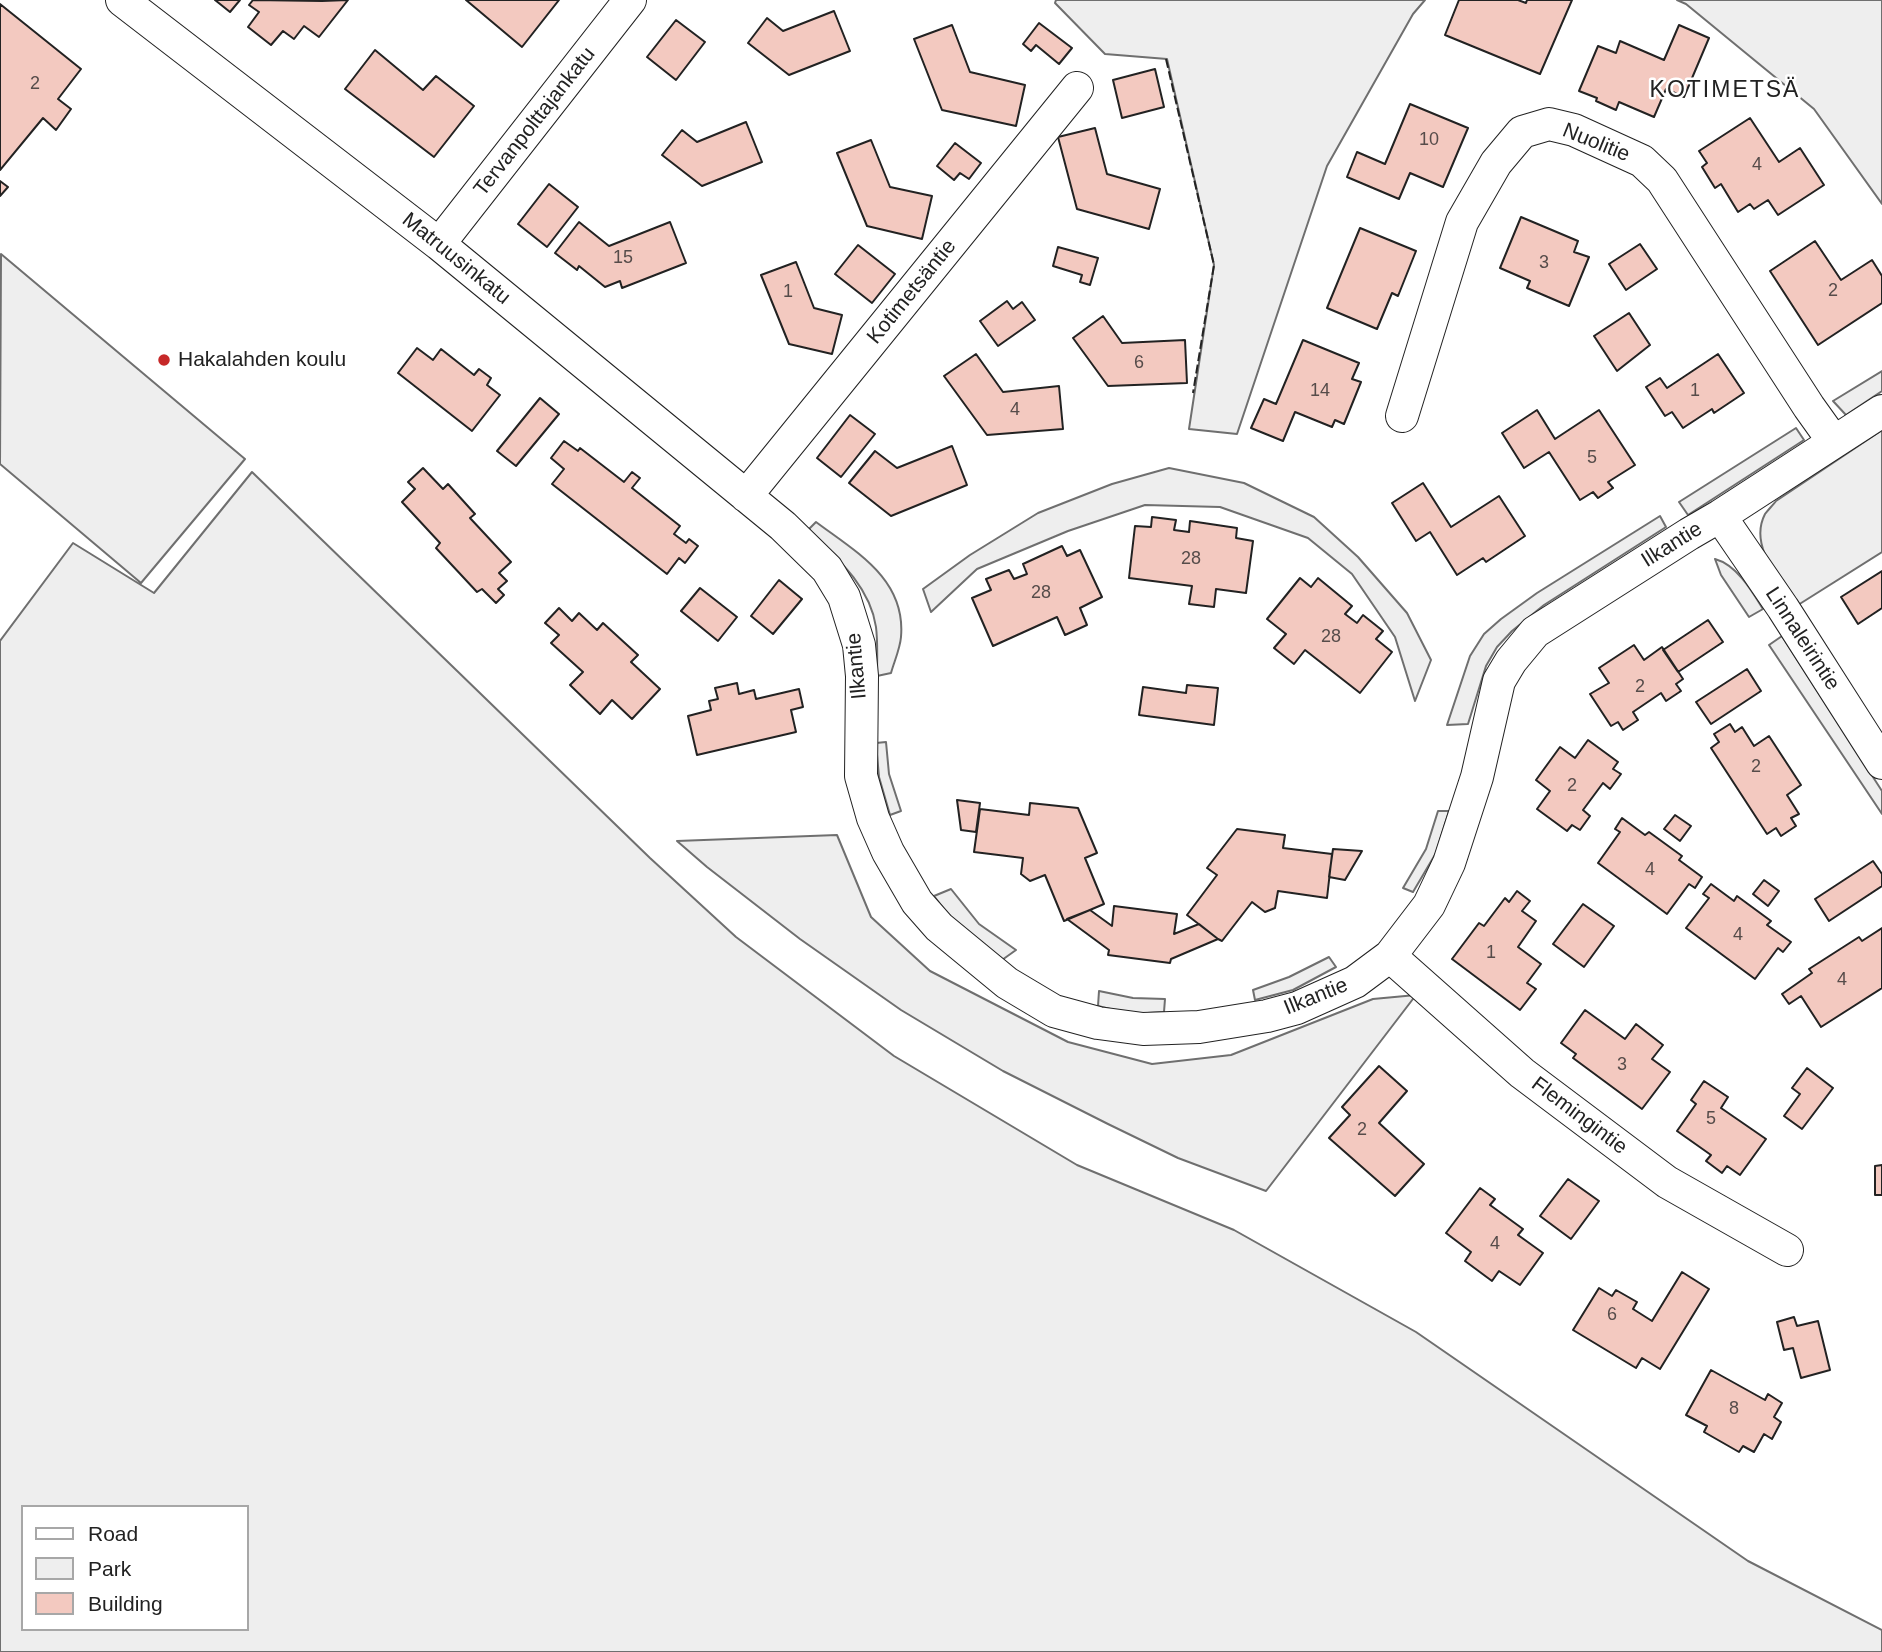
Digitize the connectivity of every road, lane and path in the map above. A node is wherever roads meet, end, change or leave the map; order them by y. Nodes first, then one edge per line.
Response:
1 (122, 0) edge
2 (630, 0) edge
3 (1077, 88) dead end
4 (439, 244) junction
5 (1882, 411) edge
6 (1402, 416) dead end
7 (1834, 442) junction
8 (746, 496) junction
9 (1720, 516) junction
10 (783, 526) joint
11 (1882, 763) edge
12 (1390, 956) junction
13 (1787, 1250) dead end

1 - 4 street, Matruusinkatu
2 - 4 street, Tervanpolttajankatu
3 - 8 street, Kotimetsäntie
4 - 8 street, Matruusinkatu
5 - 7 street, Ilkantie
6 - 7 street, Nuolitie
7 - 9 street, Ilkantie
8 - 10 street, Matruusinkatu
9 - 11 street, Linnaleirintie
9 - 12 street, Ilkantie
10 - 12 street, Ilkantie
12 - 13 street, Flemingintie

